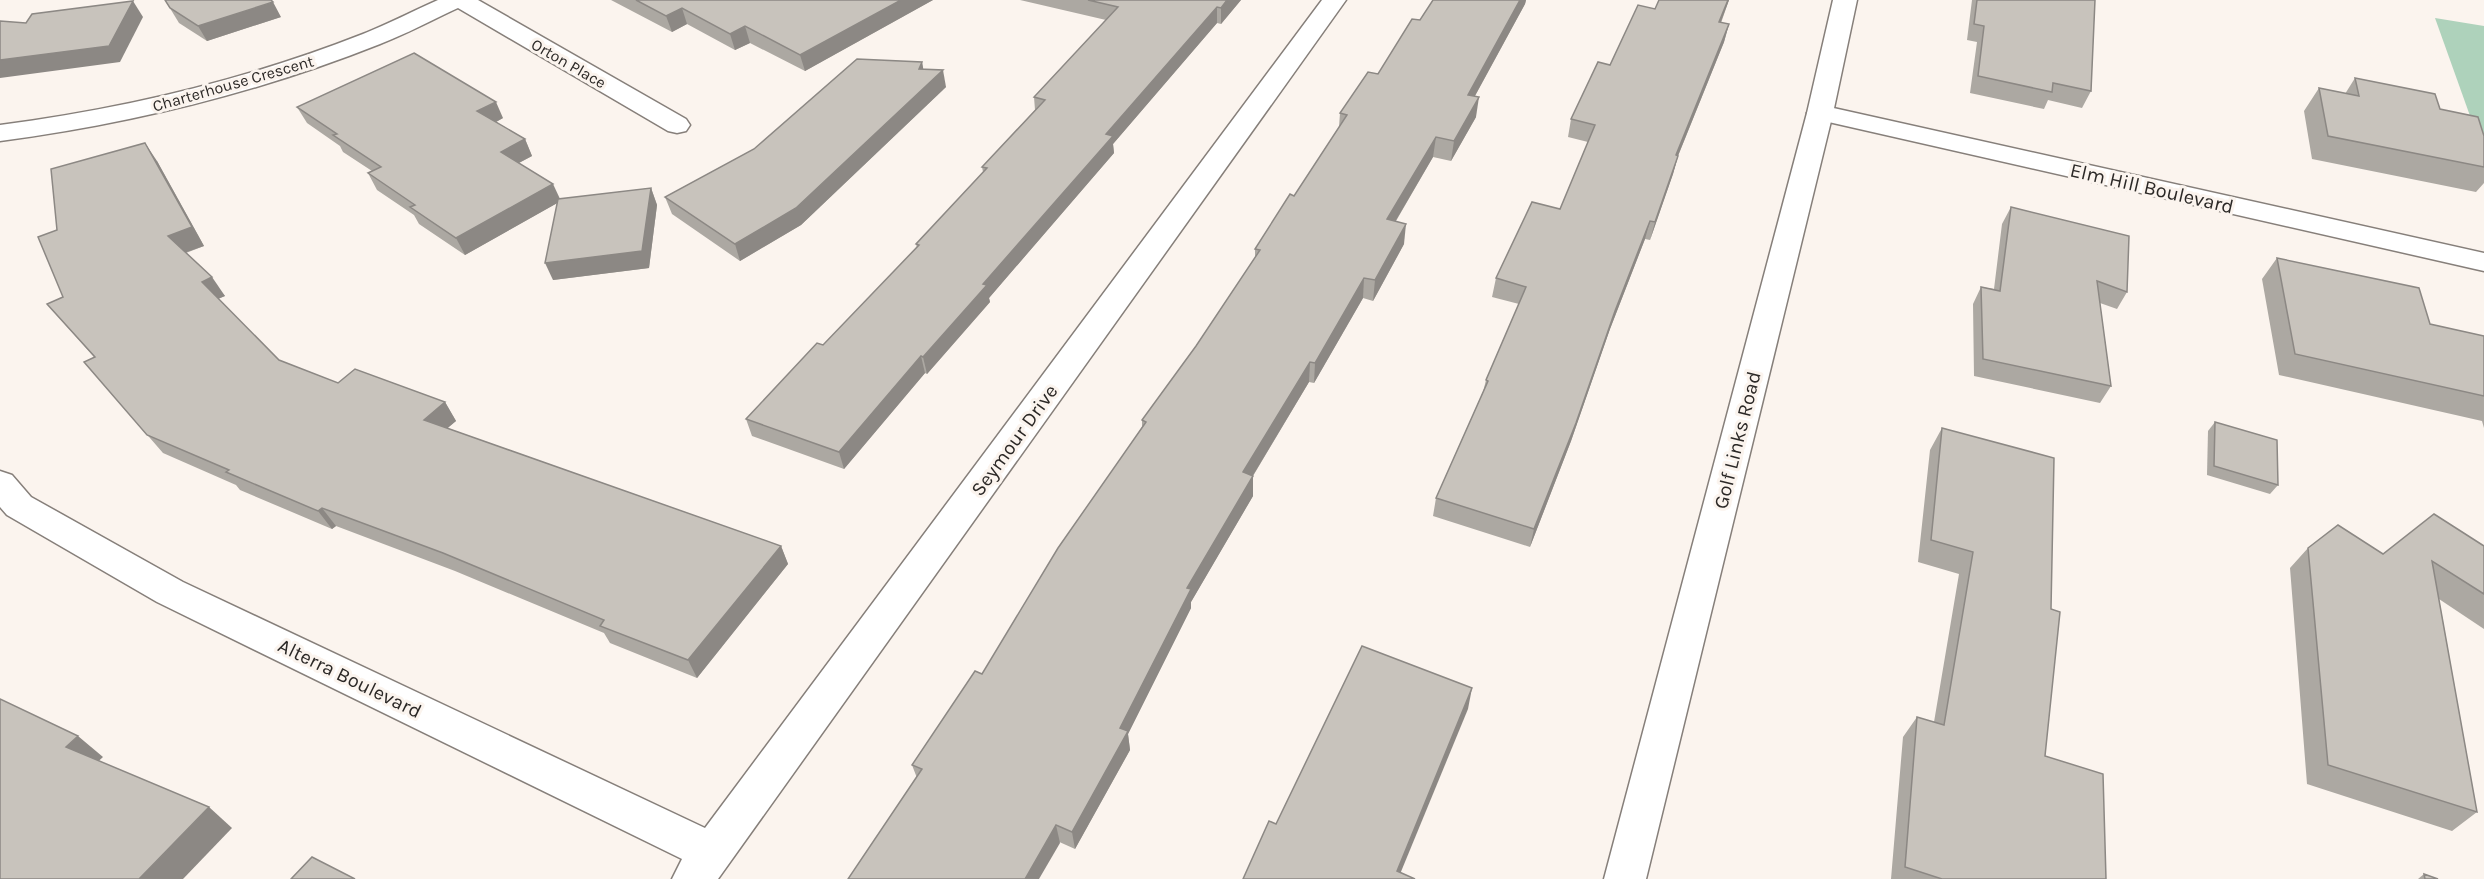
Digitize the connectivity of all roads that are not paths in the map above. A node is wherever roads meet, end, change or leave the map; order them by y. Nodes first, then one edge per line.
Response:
1 (459, 0) edge
2 (1334, 0) edge
3 (1845, 0) edge
4 (1820, 114) junction
5 (677, 125) dead end
6 (0, 134) edge
7 (2484, 262) edge
8 (0, 484) edge
9 (703, 866) edge
10 (1625, 879) edge

1 - 5 street, Orton Place
1 - 6 street, Charterhouse Crescent
2 - 9 street, Seymour Drive
3 - 4 street, Golf Links Road
4 - 7 street, Elm Hill Boulevard
4 - 10 street, Golf Links Road
8 - 9 street, Alterra Boulevard

